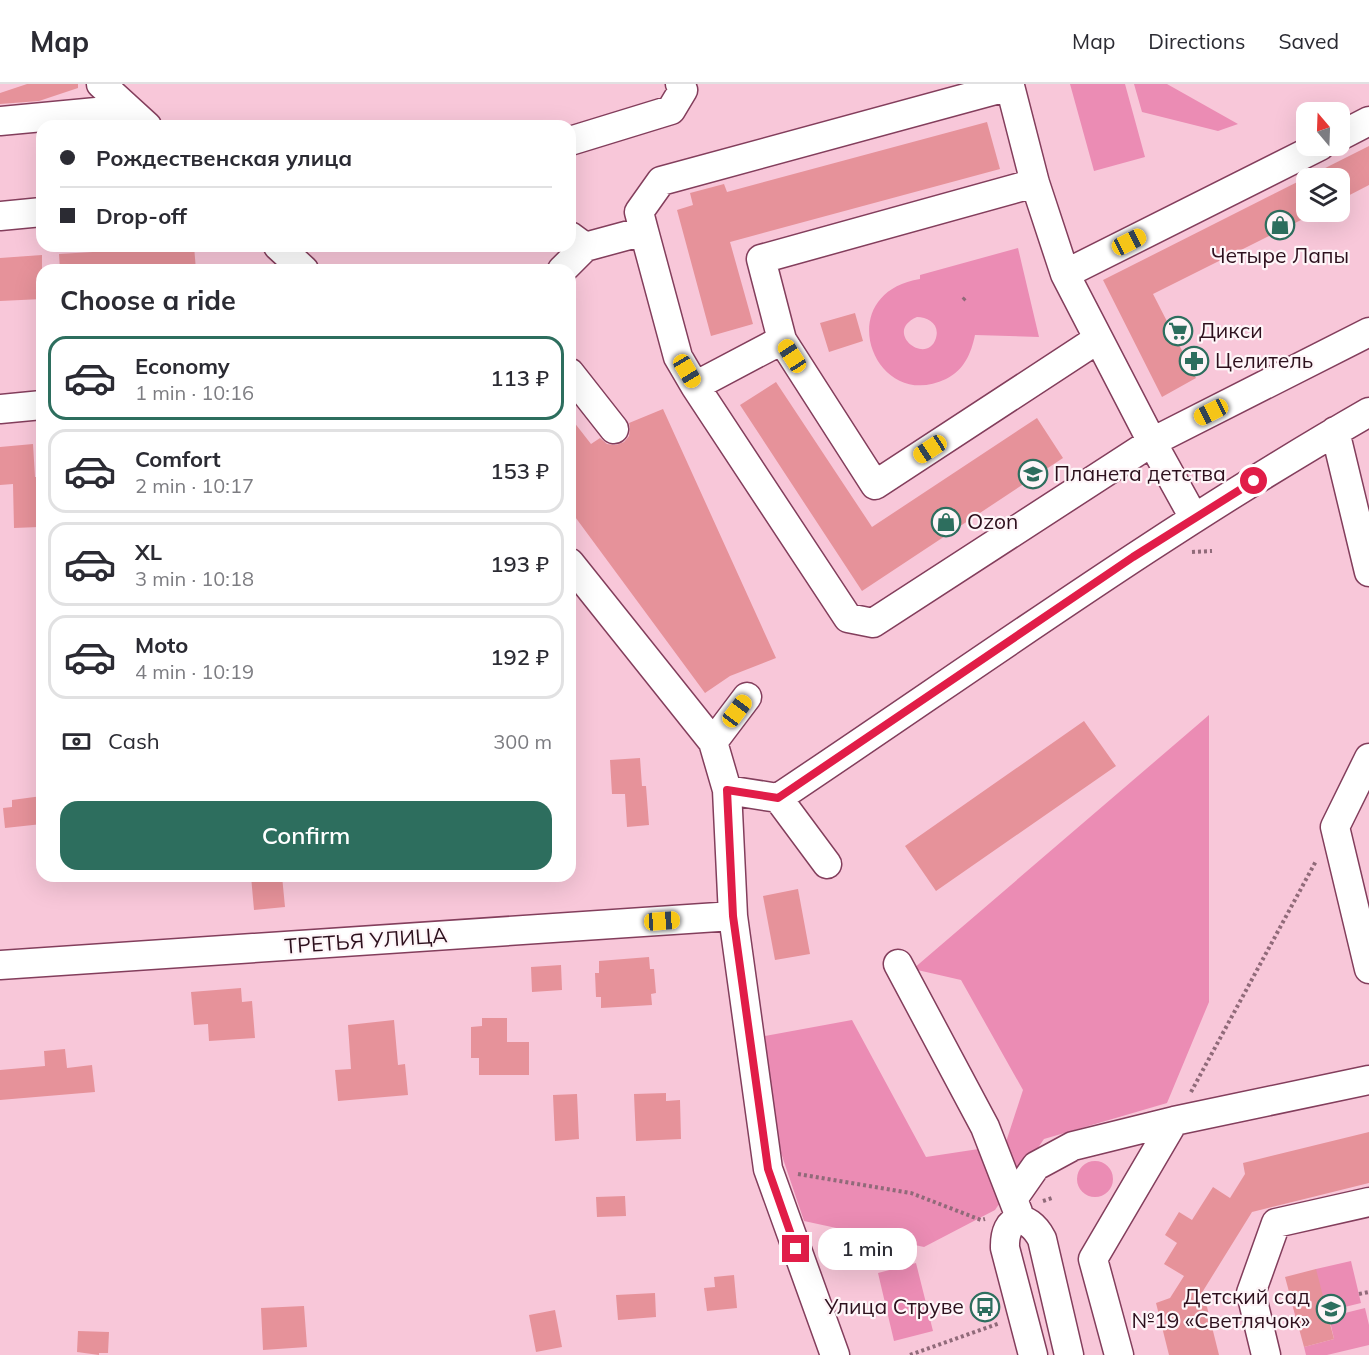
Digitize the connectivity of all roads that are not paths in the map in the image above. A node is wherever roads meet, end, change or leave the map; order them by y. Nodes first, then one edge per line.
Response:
1 (680, 84) edge
2 (125, 100) edge
3 (0, 121) edge
4 (1369, 121) edge
5 (1350, 131) edge
6 (576, 139) edge
7 (1300, 156) edge
8 (1035, 183) junction
9 (36, 213) edge
10 (0, 216) edge
11 (644, 231) junction
12 (578, 241) edge
13 (284, 252) edge
14 (298, 264) edge
15 (1065, 274) junction
16 (1369, 332) edge
17 (1098, 339) junction
18 (782, 340) junction
19 (576, 381) edge
20 (695, 386) junction
21 (36, 406) edge
22 (0, 409) edge
23 (1369, 412) edge
24 (614, 429) dead end
25 (1335, 431) junction
26 (1152, 442) junction
27 (1194, 518) junction
28 (576, 571) edge
29 (1369, 572) edge
30 (747, 697) dead end
31 (713, 742) junction
32 (1369, 758) edge
33 (727, 790) junction
34 (778, 798) junction
35 (827, 864) dead end
36 (733, 916) junction
37 (898, 964) dead end
38 (0, 965) edge
39 (1369, 969) edge
40 (1369, 1080) edge
41 (1174, 1121) junction
42 (1369, 1202) edge
43 (1017, 1209) junction
44 (835, 1355) edge
45 (1033, 1355) edge
46 (1069, 1355) edge
47 (1119, 1355) edge
48 (1266, 1355) edge

1 - 6 street
2 - 3 street
4 - 5 street
7 - 15 street
8 - 11 street
8 - 15 street
8 - 18 street
9 - 10 street
11 - 12 street
11 - 20 street
13 - 14 street
15 - 17 street
16 - 26 street
17 - 18 street
17 - 26 street
18 - 20 street
19 - 24 street
20 - 26 street
21 - 22 street
23 - 25 street
25 - 27 street
25 - 29 street
26 - 27 street
27 - 34 street
28 - 31 street
30 - 31 street
31 - 33 street
32 - 39 street
33 - 34 street
33 - 36 street
34 - 35 street
36 - 38 street, ТРЕТЬЯ УЛИЦА
36 - 44 street
37 - 43 street
40 - 41 street
41 - 43 street
41 - 47 street
42 - 48 street
43 - 45 street
43 - 46 street

